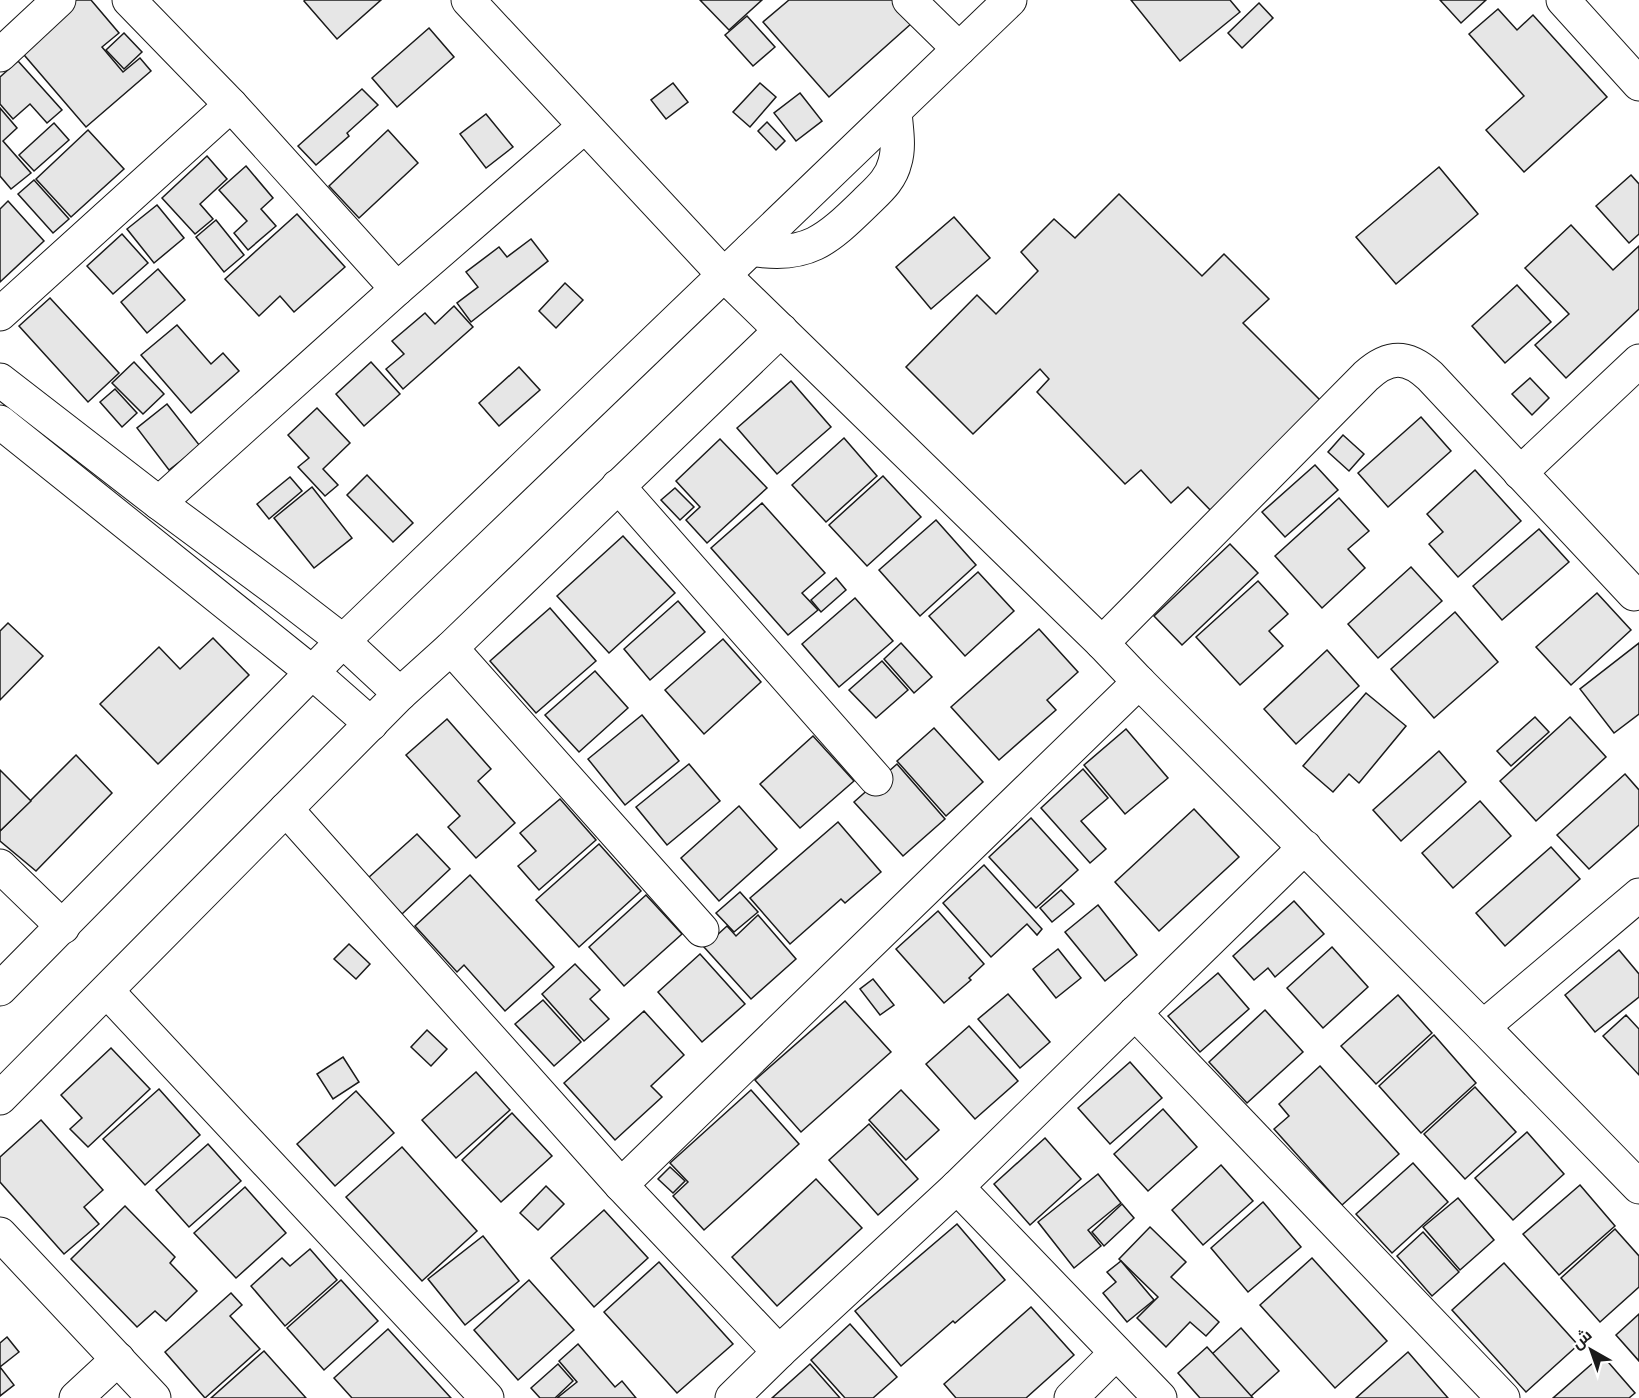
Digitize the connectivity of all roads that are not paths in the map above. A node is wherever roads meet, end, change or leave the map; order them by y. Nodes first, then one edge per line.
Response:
1 (59, 0) edge
2 (129, 0) edge
3 (468, 0) edge
4 (909, 0) edge
5 (1010, 0) edge
6 (1563, 0) edge
7 (959, 49) junction
8 (0, 55) edge
9 (1639, 84) edge
10 (231, 105) junction
11 (895, 111) junction
12 (585, 126) junction
13 (751, 249) junction
14 (724, 275) junction
15 (397, 289) junction
16 (0, 314) edge
17 (781, 330) junction
18 (1639, 361) edge
19 (0, 380) edge
20 (0, 422) edge
21 (1520, 472) junction
22 (618, 486) junction
23 (159, 503) junction
24 (1634, 594) dead end
25 (343, 642) junction
26 (1102, 643) junction
27 (451, 648) junction
28 (312, 673) junction
29 (1139, 682) junction
30 (400, 694) junction
31 (371, 724) junction
32 (876, 779) dead end
33 (286, 808) junction
34 (1305, 847) junction
35 (0, 866) edge
36 (1639, 895) edge
37 (63, 927) junction
38 (702, 930) dead end
39 (0, 989) edge
40 (107, 991) junction
41 (1135, 1013) junction
42 (1483, 1027) junction
43 (0, 1098) edge
44 (621, 1185) junction
45 (957, 1187) junction
46 (1639, 1187) edge
47 (0, 1234) edge
48 (779, 1352) junction
49 (1116, 1353) junction
50 (118, 1359) junction
51 (76, 1398) edge
52 (154, 1398) edge
53 (488, 1398) edge
54 (732, 1398) edge
55 (1071, 1398) edge
56 (1160, 1398) edge
57 (1503, 1398) edge

1 - 8 street
2 - 10 street
3 - 12 street
4 - 7 street
5 - 7 street
6 - 9 street
7 - 11 street
10 - 15 street
10 - 16 street
11 - 13 street
11 - 13 street
12 - 14 street
12 - 15 street
13 - 14 street
14 - 17 street
14 - 25 street
15 - 23 street
17 - 22 street
17 - 26 street
18 - 21 street
19 - 23 street
20 - 28 street
21 - 24 street
21 - 26 street
22 - 27 street
22 - 32 street
23 - 25 street
25 - 28 street
25 - 30 street
26 - 29 street
27 - 30 street
27 - 38 street
28 - 31 street
28 - 37 street
29 - 34 street
29 - 44 street
30 - 31 street
31 - 33 street
33 - 40 street
33 - 44 street
34 - 41 street
34 - 42 street
35 - 37 street
36 - 42 street
37 - 39 street
40 - 43 street
40 - 53 street
41 - 45 street
41 - 57 street
42 - 46 street
44 - 48 street
45 - 48 street
45 - 49 street
47 - 50 street
48 - 54 street
49 - 55 street
49 - 56 street
50 - 51 street
50 - 52 street

